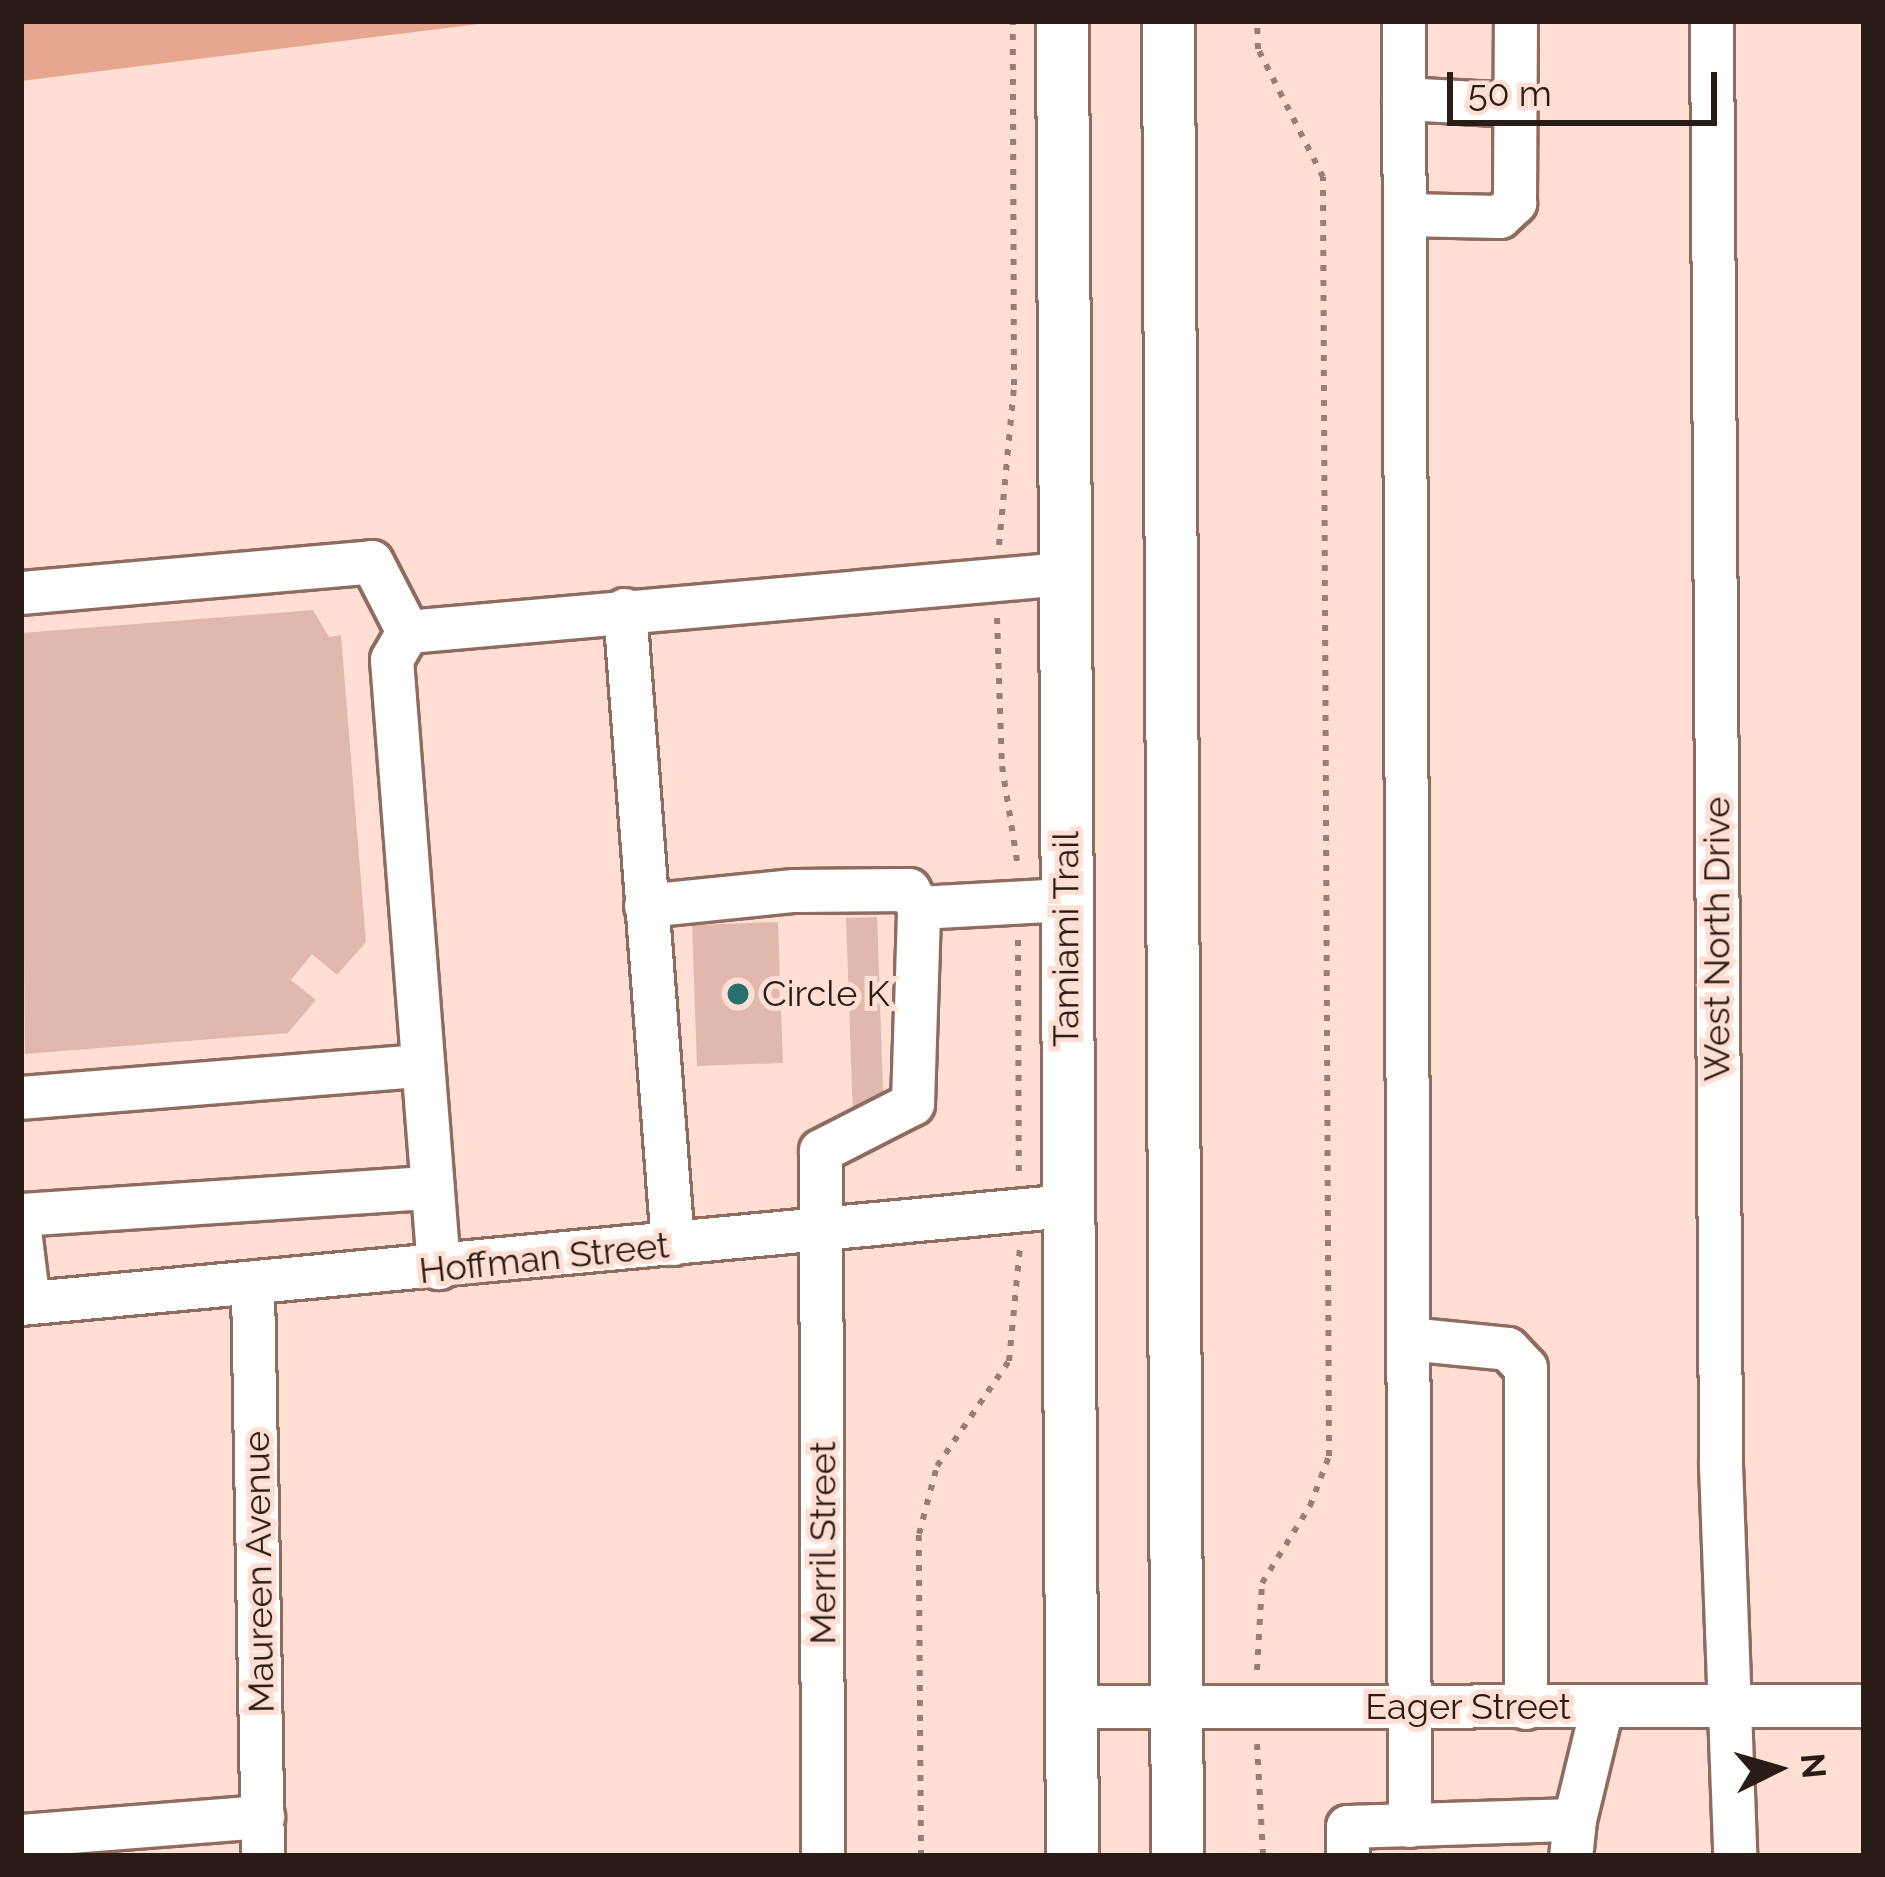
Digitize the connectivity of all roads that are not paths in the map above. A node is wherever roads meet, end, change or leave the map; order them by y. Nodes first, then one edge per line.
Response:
1 (1062, 21) edge
2 (1168, 21) edge
3 (1404, 21) edge
4 (1516, 21) edge
5 (1712, 21) edge
6 (1404, 99) junction
7 (1516, 105) junction
8 (1405, 215) junction
9 (1064, 574) junction
10 (21, 593) edge
11 (625, 610) junction
12 (408, 632) junction
13 (1066, 900) junction
14 (646, 906) junction
15 (919, 908) junction
16 (422, 1066) junction
17 (21, 1098) edge
18 (432, 1188) junction
19 (1067, 1206) junction
20 (21, 1215) edge
21 (823, 1229) junction
22 (21, 1239) edge
23 (673, 1244) junction
24 (439, 1268) junction
25 (253, 1287) junction
26 (25, 1303) edge
27 (1408, 1339) junction
28 (1177, 1706) junction
29 (1410, 1706) junction
30 (1864, 1706) edge
31 (1072, 1707) junction
32 (1730, 1707) junction
33 (1526, 1708) junction
34 (1602, 1708) junction
35 (1410, 1826) junction
36 (21, 1836) edge
37 (263, 1836) edge
38 (1573, 1838) edge
39 (824, 1856) edge
40 (1072, 1856) edge
41 (1178, 1856) edge
42 (1348, 1856) edge
43 (1735, 1856) edge

1 - 9 main road, Tamiami Trail
2 - 28 main road
3 - 6 street
4 - 7 street
5 - 32 street, West North Drive
6 - 7 street
6 - 8 street
7 - 8 street
8 - 27 street
9 - 11 street
9 - 13 main road, Tamiami Trail
10 - 12 street
11 - 12 street
11 - 14 street
12 - 16 street
13 - 15 street
13 - 19 main road, Tamiami Trail
14 - 15 street
14 - 23 street
15 - 21 street, Merril Street
16 - 17 street
16 - 18 street
18 - 20 street
18 - 24 street
19 - 21 street, Hoffman Street
19 - 31 main road, Tamiami Trail
21 - 23 street, Hoffman Street
21 - 39 street, Merril Street
22 - 26 street
23 - 24 street, Hoffman Street
24 - 25 street, Hoffman Street
25 - 26 street, Hoffman Street
25 - 37 street, Maureen Avenue
27 - 29 street
27 - 33 street
28 - 29 street, Eager Street
28 - 31 street, Eager Street
28 - 41 main road
29 - 33 street, Eager Street
29 - 35 street
30 - 32 street, Eager Street
31 - 40 main road, Tamiami Trail
32 - 34 street, Eager Street
32 - 43 street, West North Drive
33 - 34 street, Eager Street
34 - 38 street
35 - 38 street
35 - 42 street
36 - 37 street

